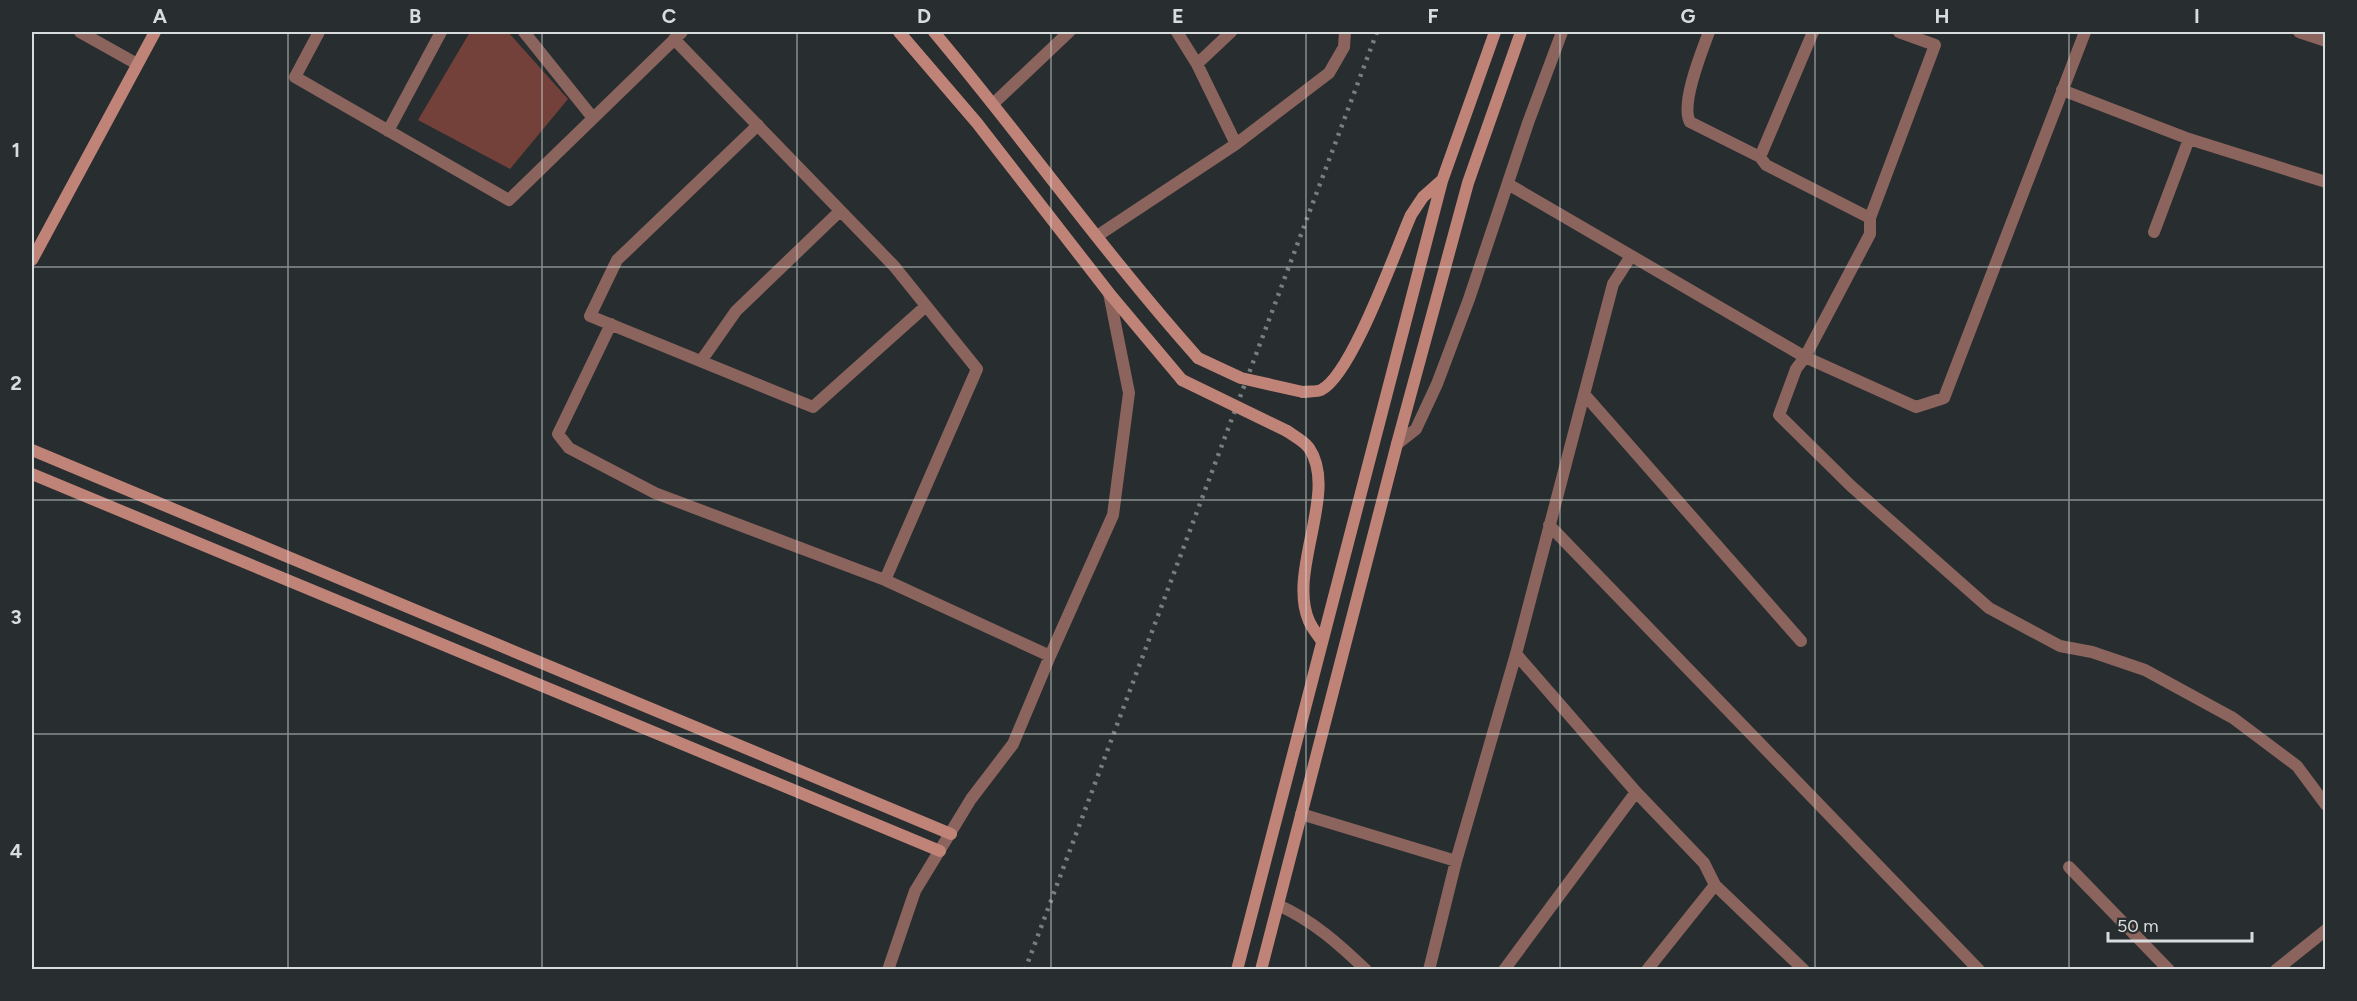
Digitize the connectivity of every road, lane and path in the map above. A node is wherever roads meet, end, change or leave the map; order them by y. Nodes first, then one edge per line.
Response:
1 (80, 32) edge
2 (155, 32) edge
3 (319, 32) edge
4 (441, 32) edge
5 (524, 32) edge
6 (899, 32) edge
7 (934, 32) edge
8 (1069, 32) edge
9 (1177, 32) edge
10 (1232, 32) edge
11 (1345, 32) edge
12 (1496, 32) edge
13 (1521, 32) edge
14 (1562, 32) edge
15 (1709, 32) edge
16 (1813, 32) edge
17 (1899, 32) edge
18 (2085, 32) edge
19 (2299, 32) edge
20 (678, 35) edge
21 (2325, 41) edge
22 (137, 64) junction
23 (1197, 64) junction
24 (2062, 90) junction
25 (994, 103) junction
26 (593, 118) junction
27 (758, 125) junction
28 (388, 130) junction
29 (2189, 139) junction
30 (1236, 144) junction
31 (1760, 157) junction
32 (1442, 181) junction
33 (2325, 182) edge
34 (1508, 184) junction
35 (840, 211) junction
36 (1870, 218) junction
37 (2154, 232) dead end
38 (1097, 236) junction
39 (1631, 256) junction
40 (32, 260) edge
41 (1109, 293) junction
42 (926, 306) junction
43 (611, 324) junction
44 (1805, 357) junction
45 (701, 361) junction
46 (1584, 394) junction
47 (1397, 444) junction
48 (32, 450) edge
49 (32, 474) edge
50 (1549, 525) junction
51 (885, 580) junction
52 (1321, 640) junction
53 (1801, 641) dead end
54 (1516, 654) junction
55 (1050, 656) junction
56 (1636, 792) junction
57 (2325, 805) edge
58 (1301, 814) junction
59 (951, 834) junction
60 (940, 851) junction
61 (1456, 861) junction
62 (2069, 867) dead end
63 (1715, 885) junction
64 (1278, 905) junction
65 (2325, 930) edge
66 (888, 969) edge
67 (1237, 969) edge
68 (1261, 969) edge
69 (1366, 969) edge
70 (1429, 969) edge
71 (1504, 969) edge
72 (1647, 969) edge
73 (1804, 969) edge
74 (1979, 969) edge
75 (2169, 969) edge
76 (2276, 969) edge

1 - 22 street
2 - 22 street
3 - 28 street
4 - 28 street
5 - 26 street
6 - 41 street
7 - 25 street
8 - 25 street
9 - 23 street
10 - 23 street
11 - 30 street
12 - 32 street
13 - 47 street
14 - 34 street
15 - 31 street
16 - 31 street
17 - 36 street
18 - 24 street
19 - 21 street
20 - 26 street
20 - 27 street
22 - 40 street
23 - 30 street
24 - 29 street
24 - 44 street
25 - 38 street
26 - 28 street
27 - 35 street
27 - 43 street
29 - 33 street
29 - 37 street
30 - 38 street
31 - 36 street
32 - 38 street, bridge
32 - 52 street
34 - 39 street
34 - 47 street
35 - 42 street
35 - 45 street
36 - 44 street
39 - 44 street
39 - 46 street
41 - 52 street, bridge
41 - 55 street
42 - 45 street
42 - 51 street
43 - 45 street
43 - 51 street
44 - 57 street
46 - 50 street
46 - 53 street
47 - 58 street
48 - 59 street
49 - 60 street
50 - 54 street
50 - 74 street
51 - 55 street
52 - 67 street
54 - 56 street
54 - 61 street
55 - 59 street
56 - 63 street
56 - 71 street
58 - 61 street
58 - 64 street
59 - 60 street
60 - 66 street
61 - 70 street
62 - 75 street
63 - 72 street
63 - 73 street
64 - 68 street
64 - 69 street
65 - 76 street

